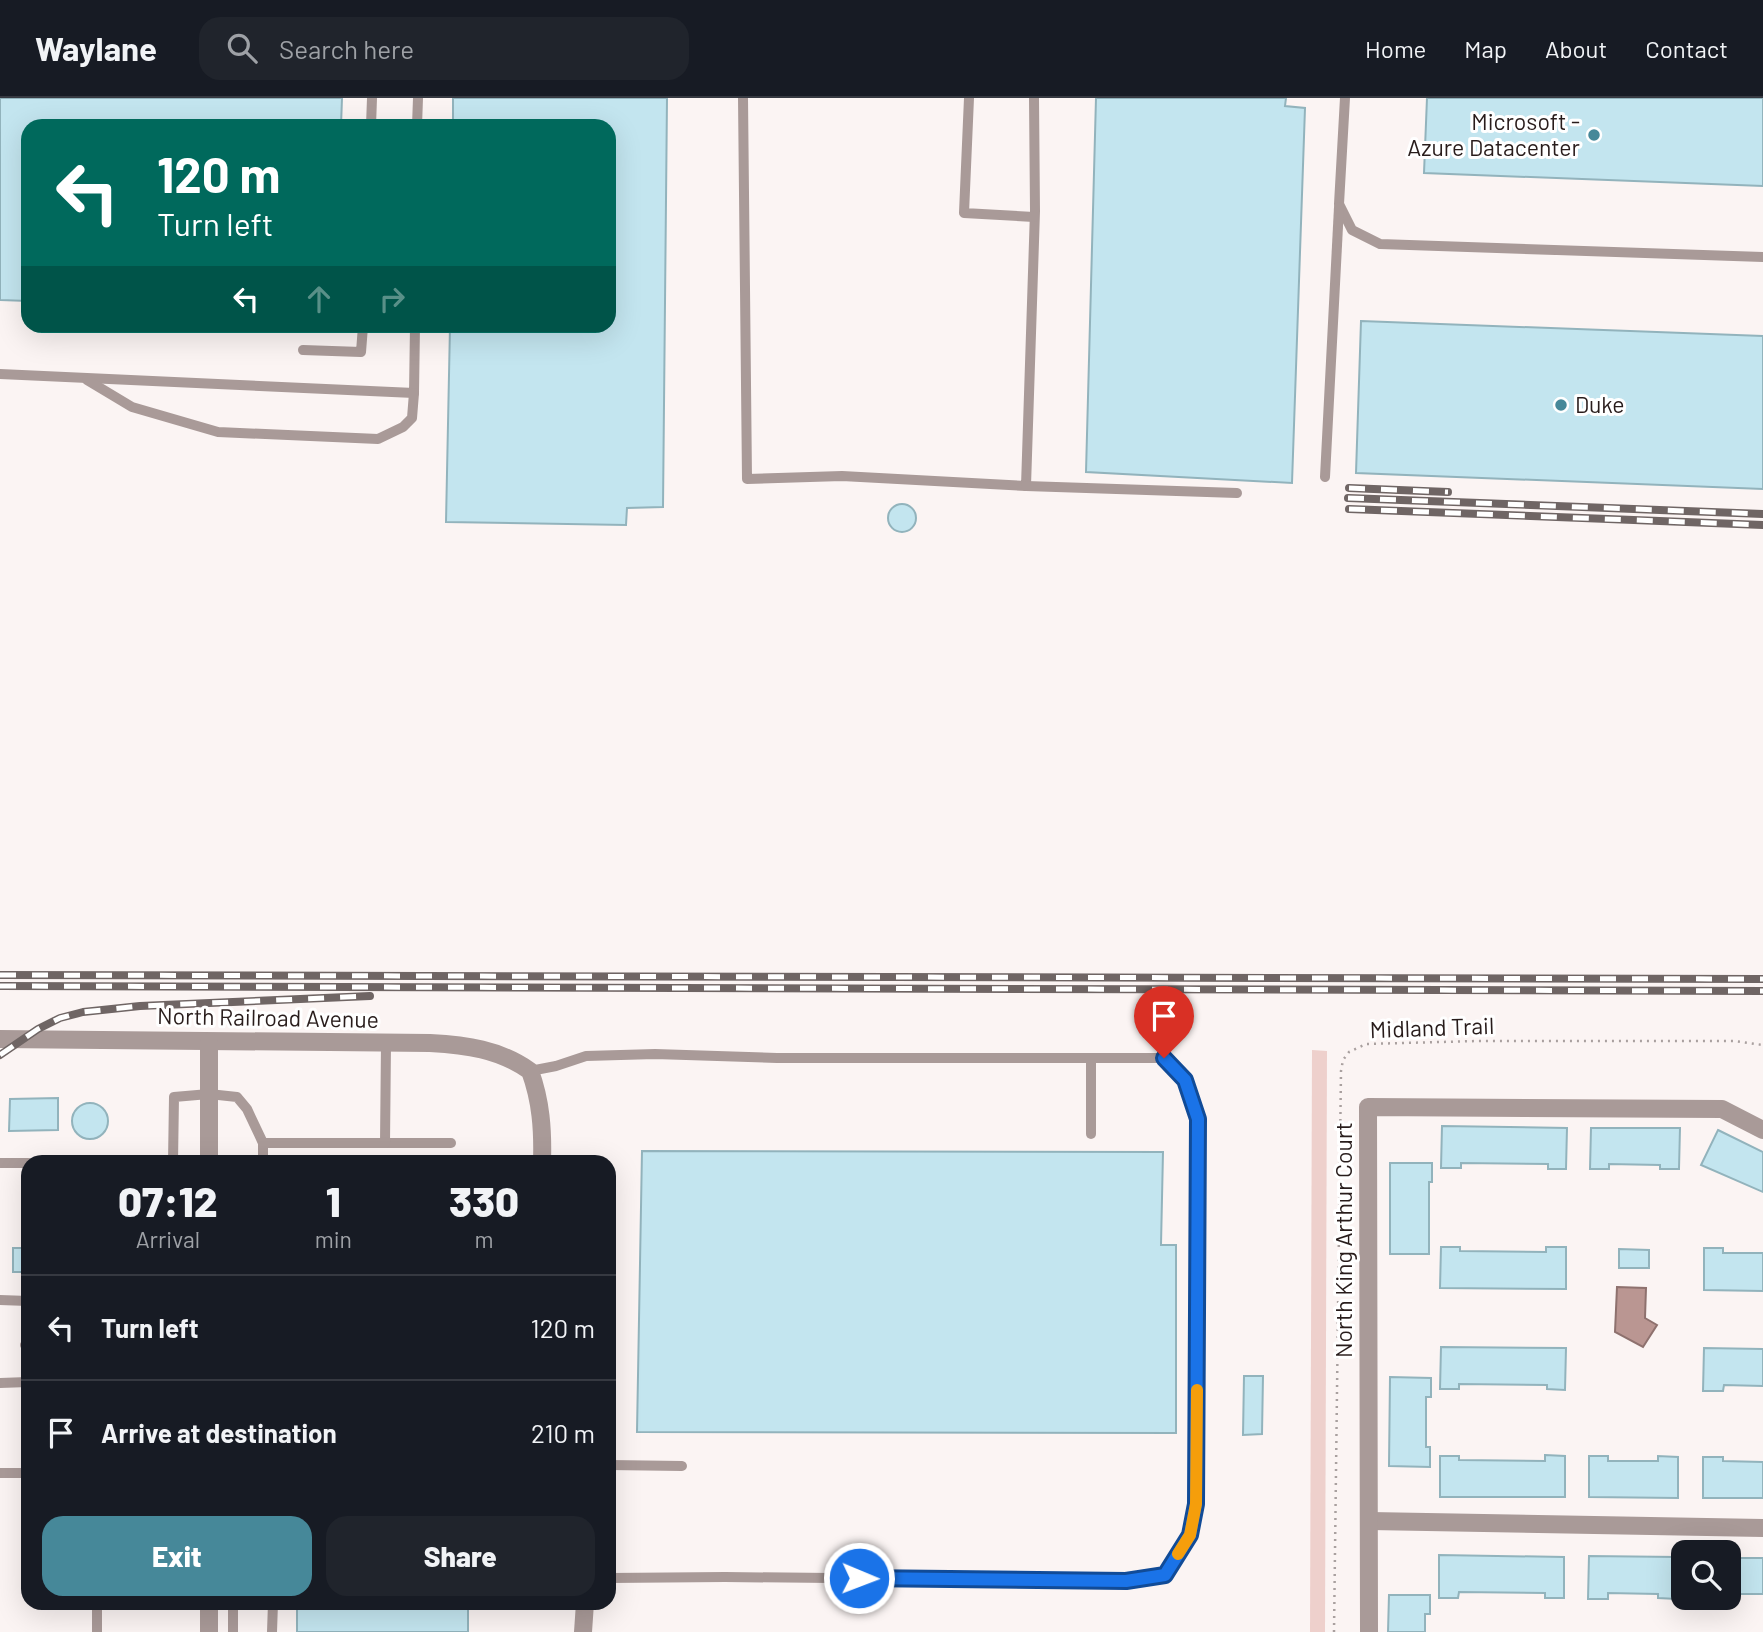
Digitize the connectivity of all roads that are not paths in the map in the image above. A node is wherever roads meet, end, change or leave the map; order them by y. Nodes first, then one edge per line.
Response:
1 (372, 98) edge
2 (418, 98) edge
3 (743, 98) edge
4 (969, 98) edge
5 (1034, 98) edge
6 (1345, 98) edge
7 (371, 119) edge
8 (417, 119) edge
9 (1339, 204) junction
10 (1034, 217) junction
11 (1763, 257) edge
12 (362, 333) edge
13 (415, 333) edge
14 (303, 350) dead end
15 (0, 374) edge
16 (83, 378) junction
17 (414, 393) junction
18 (1325, 477) dead end
19 (1026, 486) junction
20 (1237, 493) dead end
21 (0, 1039) edge
22 (209, 1042) junction
23 (386, 1044) junction
24 (1091, 1058) junction
25 (530, 1070) junction
26 (209, 1094) junction
27 (1758, 1125) edge
28 (1091, 1134) dead end
29 (263, 1143) junction
30 (385, 1143) junction
31 (451, 1143) dead end
32 (173, 1155) edge
33 (209, 1155) edge
34 (264, 1155) edge
35 (542, 1155) edge
36 (0, 1163) edge
37 (21, 1163) edge
38 (0, 1300) edge
39 (21, 1301) edge
40 (21, 1382) edge
41 (0, 1383) edge
42 (616, 1465) edge
43 (682, 1465) dead end
44 (0, 1473) edge
45 (21, 1473) edge
46 (1370, 1521) junction
47 (1763, 1528) edge
48 (616, 1578) edge
49 (97, 1610) edge
50 (209, 1610) edge
51 (233, 1610) edge
52 (273, 1610) edge
53 (585, 1610) edge
54 (97, 1632) edge
55 (209, 1632) edge
56 (233, 1632) edge
57 (272, 1632) edge
58 (583, 1632) edge
59 (1369, 1632) edge

1 - 7 lane
2 - 8 lane
3 - 19 lane
4 - 10 lane
5 - 10 lane
6 - 9 lane
9 - 11 lane
9 - 18 lane
10 - 19 lane
12 - 14 lane
13 - 17 lane
15 - 16 lane
16 - 17 lane
16 - 17 lane
19 - 20 lane
21 - 22 street, North Railroad Avenue
22 - 23 street, North Railroad Avenue
22 - 26 street
23 - 25 street, North Railroad Avenue
23 - 30 lane
24 - 25 lane
24 - 28 lane
24 - 48 lane
25 - 35 street
26 - 29 lane
26 - 32 lane
26 - 33 street
27 - 46 street, North King Arthur Court
29 - 30 lane
29 - 34 lane
30 - 31 lane
36 - 37 lane
38 - 39 lane
40 - 41 lane
42 - 43 lane
44 - 45 lane
46 - 47 street
46 - 59 street, North King Arthur Court
49 - 54 lane
50 - 55 street
51 - 56 lane
52 - 57 lane
53 - 58 street

